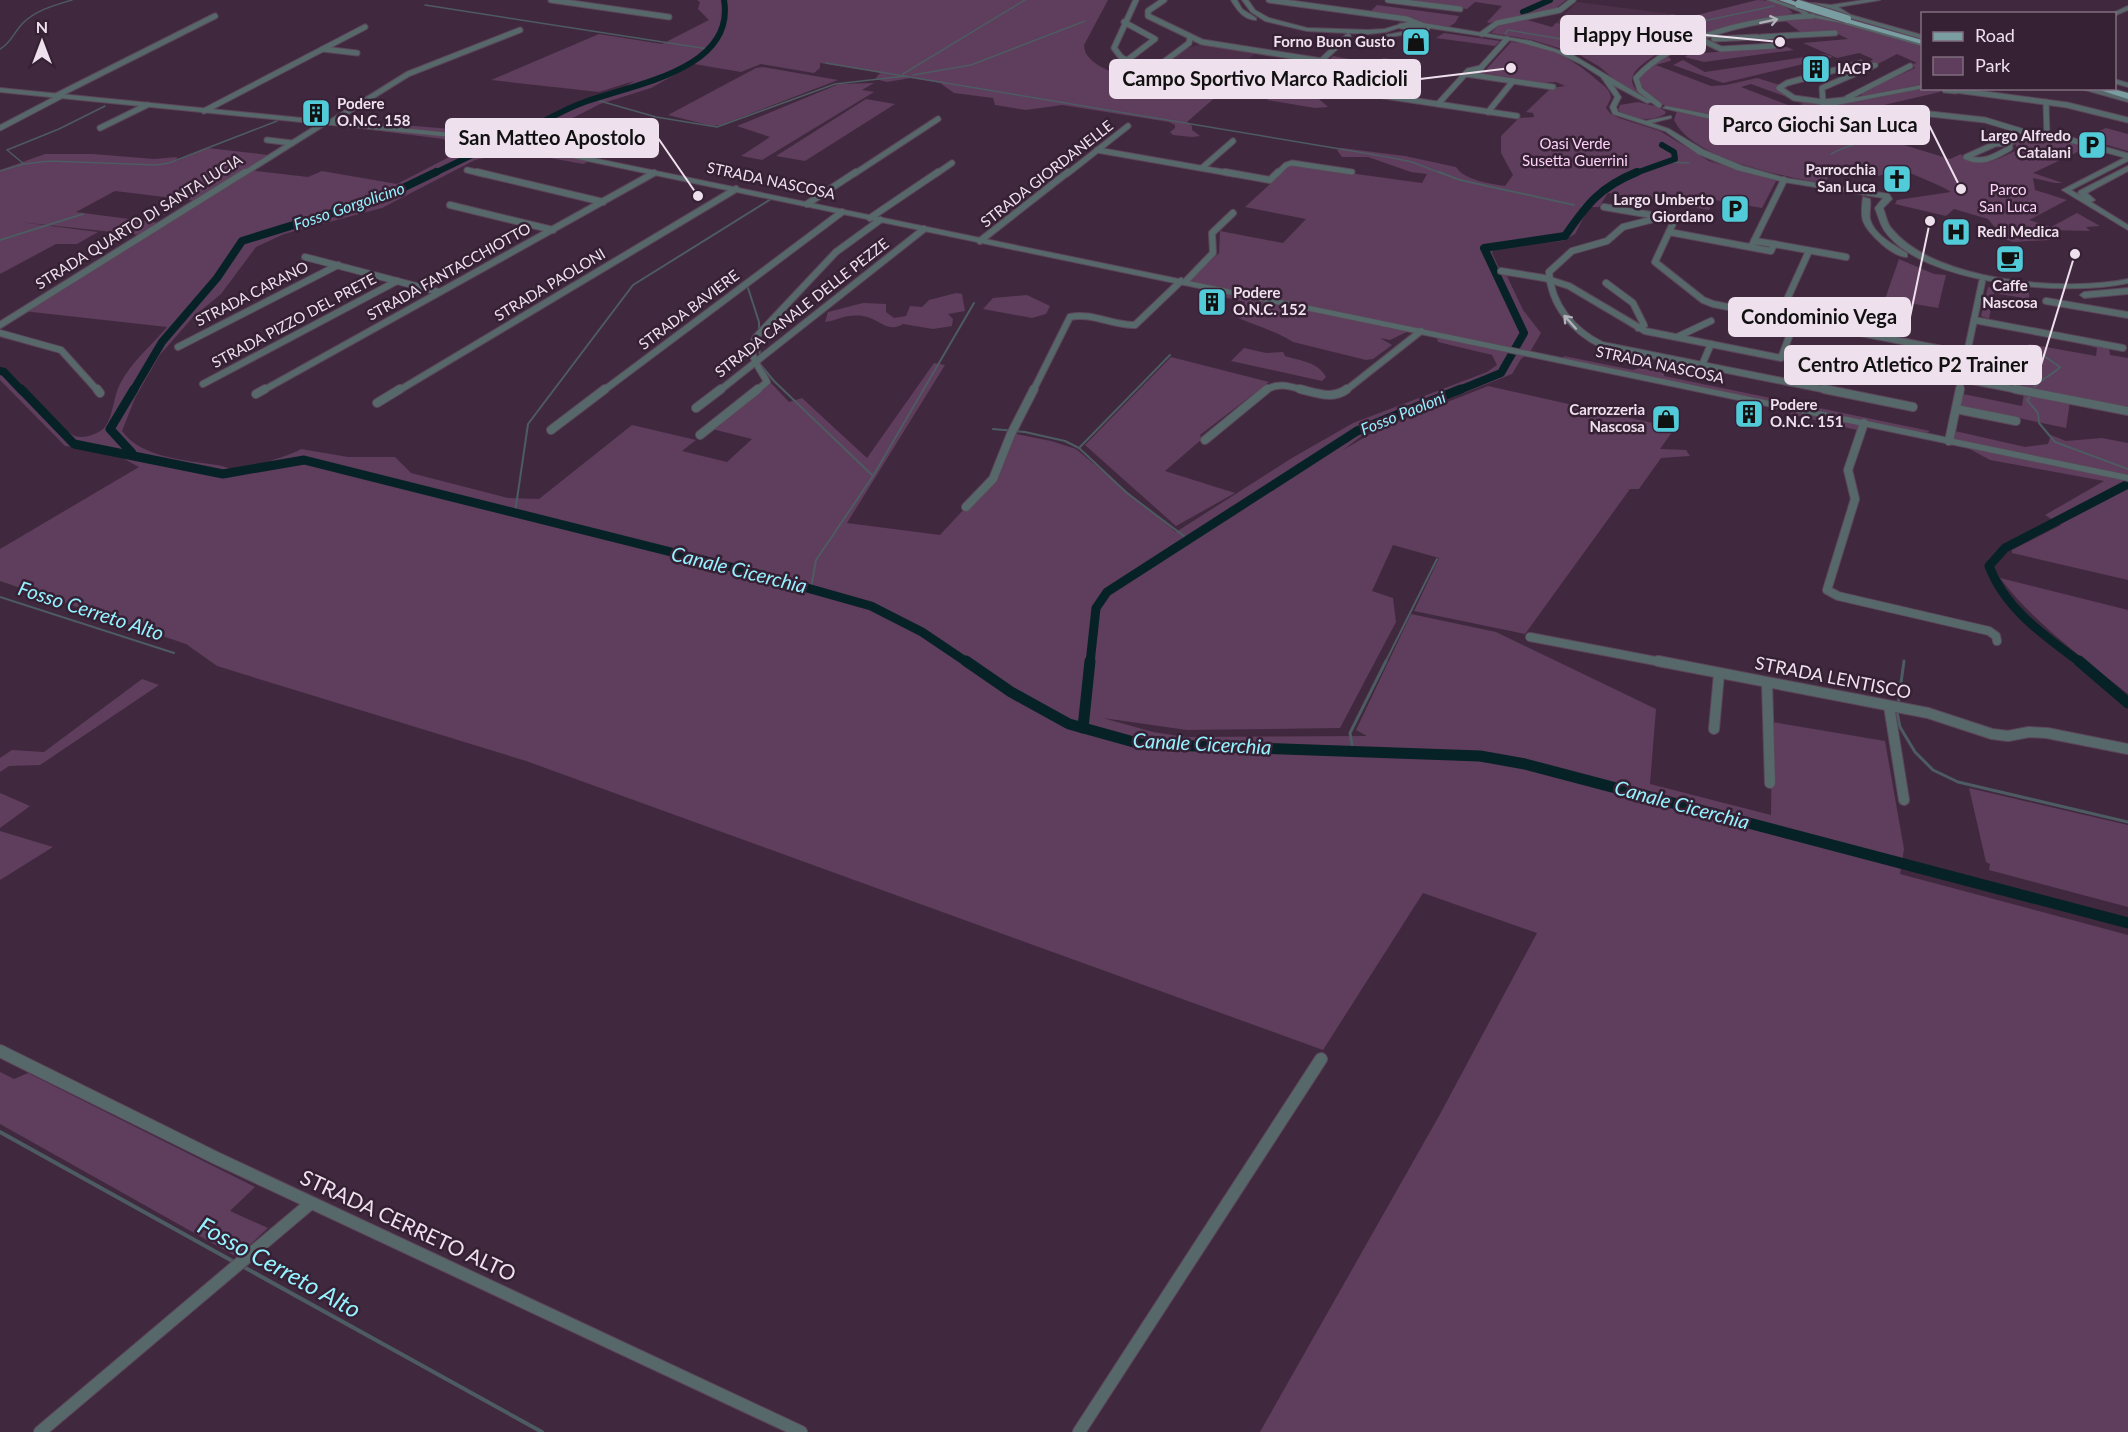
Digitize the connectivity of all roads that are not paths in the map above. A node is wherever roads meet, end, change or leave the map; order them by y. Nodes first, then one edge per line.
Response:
1 (551, 0) edge
2 (1136, 0) edge
3 (1164, 0) edge
4 (1269, 0) edge
5 (1388, 0) edge
6 (1573, 0) edge
7 (1770, 0) edge
8 (1786, 0) edge
9 (1877, 0) edge
10 (1235, 3) edge
11 (1246, 3) edge
12 (1798, 4) edge
13 (1855, 4) junction
14 (1828, 6) junction
15 (1460, 9) dead end
16 (1130, 13) junction
17 (1147, 14) junction
18 (1844, 15) junction
19 (215, 16) dead end
20 (1813, 16) junction
21 (669, 17) dead end
22 (1824, 18) junction
23 (1124, 22) junction
24 (1405, 23) junction
25 (365, 27) dead end
26 (1425, 27) junction
27 (520, 30) dead end
28 (1324, 33) junction
29 (1835, 33) dead end
30 (1482, 34) junction
31 (1714, 35) junction
32 (1348, 36) junction
33 (1190, 38) junction
34 (1726, 38) junction
35 (1507, 39) junction
36 (1702, 41) junction
37 (1921, 41) edge
38 (1921, 41) edge
39 (1588, 42) dead end
40 (1208, 44) junction
41 (1186, 46) junction
42 (1774, 46) dead end
43 (1551, 48) junction
44 (323, 50) junction
45 (357, 52) dead end
46 (1668, 54) junction
47 (1126, 61) junction
48 (1322, 61) junction
49 (1861, 63) dead end
50 (1875, 65) dead end
51 (1910, 66) dead end
52 (1153, 70) junction
53 (1466, 74) junction
54 (1604, 77) junction
55 (1513, 81) junction
56 (1298, 82) junction
57 (1225, 84) dead end
58 (1553, 87) dead end
59 (1921, 87) edge
60 (0, 90) edge
61 (1955, 90) dead end
62 (2094, 90) edge
63 (2107, 90) edge
64 (2114, 90) edge
65 (1284, 95) dead end
66 (2128, 95) edge
67 (58, 96) junction
68 (1851, 99) junction
69 (1649, 102) junction
70 (2046, 102) junction
71 (1622, 103) junction
72 (1438, 104) junction
73 (1824, 104) junction
74 (147, 105) junction
75 (1663, 106) junction
76 (204, 111) junction
77 (1903, 111) dead end
78 (1488, 112) junction
79 (1518, 116) dead end
80 (1669, 117) junction
81 (938, 119) dead end
82 (1639, 120) junction
83 (2128, 120) edge
84 (328, 122) junction
85 (1128, 126) dead end
86 (0, 128) edge
87 (100, 128) dead end
88 (2047, 135) junction
89 (2033, 136) junction
90 (1680, 137) junction
91 (267, 140) dead end
92 (1233, 141) dead end
93 (292, 143) junction
94 (2009, 143) junction
95 (1097, 150) junction
96 (2128, 157) edge
97 (952, 163) dead end
98 (1202, 168) junction
99 (2128, 168) edge
100 (467, 170) dead end
101 (2102, 171) junction
102 (1352, 172) dead end
103 (654, 173) junction
104 (2115, 174) junction
105 (1784, 180) junction
106 (736, 189) junction
107 (2067, 192) junction
108 (2081, 194) junction
109 (1866, 197) junction
110 (603, 202) junction
111 (807, 204) junction
112 (450, 205) dead end
113 (1604, 207) dead end
114 (842, 212) junction
115 (1233, 213) dead end
116 (1662, 217) junction
117 (875, 219) junction
118 (2128, 222) edge
119 (2128, 228) edge
120 (924, 229) junction
121 (553, 230) junction
122 (1668, 232) junction
123 (980, 241) junction
124 (1899, 242) junction
125 (1887, 243) junction
126 (1753, 244) junction
127 (1809, 251) junction
128 (305, 257) dead end
129 (1846, 257) dead end
130 (338, 266) junction
131 (1501, 271) dead end
132 (1548, 280) junction
133 (397, 281) junction
134 (2128, 281) edge
135 (1183, 282) junction
136 (1982, 282) junction
137 (1606, 283) dead end
138 (2099, 286) junction
139 (2128, 291) edge
140 (439, 292) junction
141 (2111, 294) junction
142 (2046, 300) dead end
143 (2128, 315) edge
144 (1779, 317) junction
145 (1974, 320) junction
146 (1711, 321) dead end
147 (1795, 321) junction
148 (0, 325) edge
149 (1638, 328) junction
150 (1421, 331) junction
151 (0, 333) edge
152 (1677, 337) junction
153 (1711, 344) junction
154 (178, 347) dead end
155 (2126, 348) edge
156 (1967, 354) junction
157 (2128, 355) edge
158 (754, 365) junction
159 (1702, 365) junction
160 (1962, 379) junction
161 (203, 384) dead end
162 (100, 393) dead end
163 (256, 394) dead end
164 (377, 403) dead end
165 (1912, 407) dead end
166 (696, 408) dead end
167 (1956, 409) junction
168 (2128, 411) edge
169 (2016, 421) dead end
170 (1864, 423) junction
171 (551, 430) dead end
172 (700, 435) dead end
173 (1205, 440) dead end
174 (1949, 441) junction
175 (2128, 478) edge
176 (966, 507) dead end
177 (1530, 637) dead end
178 (1997, 640) dead end
179 (1719, 674) junction
180 (1767, 683) junction
181 (1889, 706) junction
182 (1714, 729) dead end
183 (2128, 749) edge
184 (1770, 783) dead end
185 (1904, 800) dead end
186 (0, 1051) edge
187 (1321, 1059) dead end
188 (311, 1203) junction
189 (40, 1432) edge
190 (801, 1432) edge
191 (1078, 1432) edge

1 - 21 street
2 - 16 street
3 - 17 street
4 - 24 street
5 - 15 street
6 - 30 street
7 - 12 street
8 - 12 main road
9 - 13 street
10 - 11 street
10 - 28 street
11 - 28 street
12 - 14 street
12 - 18 main road, bridge
12 - 20 street
13 - 14 street
13 - 18 street
14 - 18 street
16 - 17 street
16 - 23 street
17 - 33 street
18 - 22 street
18 - 37 main road
19 - 67 street
20 - 22 street
31 -> 20 street
22 - 38 street
23 - 47 street
23 - 47 street
24 - 26 street
24 - 28 street
25 - 44 street
26 - 30 street
26 - 32 street
26 - 35 street
27 - 84 street, STRADA QUARTO DI SANTA LUCIA
28 - 32 street
29 - 34 street
30 - 43 street
31 - 34 street
31 - 36 street
32 - 48 street
33 - 40 street
33 - 41 street
34 - 36 street
35 - 43 street
35 - 53 street
36 - 42 street
36 - 46 street
39 - 46 street
40 - 41 street
40 - 48 street
41 - 52 street
43 - 54 street
44 - 45 street
44 - 76 street
46 - 75 street
47 - 52 street
48 - 56 street
49 - 73 street
50 - 73 street
51 - 68 street
52 - 57 street
53 - 55 street
53 - 72 street
54 - 69 street
54 - 71 street
55 - 58 street
55 - 78 street
56 - 65 street
56 - 72 street
59 - 68 street
60 - 67 street, STRADA NASCOSA
61 - 70 street
62 - 66 street
63 - 66 main road
64 - 66 main road
67 - 74 street, STRADA NASCOSA
67 - 86 street
68 - 73 street
69 - 71 street
69 - 75 street
70 - 83 street
70 - 88 street
71 - 82 street
72 - 78 street
73 - 75 street
74 - 76 street, STRADA NASCOSA
74 - 87 street
75 - 80 street
76 - 84 street, STRADA NASCOSA
77 - 89 street
78 - 79 street
80 - 82 street
80 - 90 street
81 - 111 street
82 - 90 street
84 - 93 street, STRADA QUARTO DI SANTA LUCIA
84 - 103 street, STRADA NASCOSA
85 - 95 street, STRADA GIORDANELLE
88 - 89 street
88 - 96 street
89 - 94 street
90 - 105 street
91 - 93 street
92 - 98 street
93 - 148 street, STRADA QUARTO DI SANTA LUCIA
94 - 94 street
95 - 98 street
95 - 123 street, STRADA GIORDANELLE
96 - 101 street
97 - 117 street
98 - 102 street
99 - 104 street
100 - 110 street
101 - 104 street
101 - 107 street
103 - 106 street, STRADA NASCOSA
103 - 110 street, STRADA FANTACCHIOTTO
104 - 108 street
105 - 109 street
105 - 126 street
106 - 111 street, STRADA NASCOSA
106 - 164 street, STRADA PAOLONI
107 - 108 street
107 - 119 street
108 - 118 street
109 - 124 street
109 - 125 street
110 - 121 street, STRADA FANTACCHIOTTO
111 - 114 street, STRADA NASCOSA
112 - 121 street
113 - 116 street
114 - 117 street, STRADA NASCOSA
114 - 171 street, STRADA BAVIERE
115 - 135 street
116 - 122 street
116 - 132 street
117 - 120 street, STRADA NASCOSA
117 - 158 street
120 - 123 street, STRADA NASCOSA
120 - 158 street, STRADA CANALE DELLE PEZZE
121 - 140 street, STRADA FANTACCHIOTTO
122 - 126 street
122 - 144 street
123 - 135 street, STRADA NASCOSA
124 - 125 street
124 - 138 street
125 - 136 street
126 - 127 street
127 - 129 street
127 - 144 street
128 - 130 street, STRADA CARANO
130 - 133 street, STRADA CARANO
130 - 154 street, STRADA CARANO
131 - 132 street
132 - 149 street
159 -> 132 street
133 - 140 street, STRADA CARANO
133 - 161 street, STRADA PIZZO DEL PRETE
134 - 138 street
135 - 150 street, STRADA NASCOSA
135 - 176 street
136 - 141 street
136 - 145 street
137 - 149 street
138 - 141 street
139 - 141 street
140 - 163 street, STRADA FANTACCHIOTTO
142 - 143 street
144 - 147 street
145 - 155 street
145 - 156 street
146 - 152 street
147 - 153 street
147 - 156 street
149 - 152 street
150 - 170 street, STRADA NASCOSA
150 - 173 street
151 - 162 street
152 - 153 street
153 - 159 street
155 - 157 street
156 - 160 street
158 - 166 street, STRADA CANALE DELLE PEZZE
158 - 172 street
159 - 165 street
160 - 167 street
160 - 168 street
167 - 169 street
167 - 174 street
170 - 174 street, STRADA NASCOSA
170 - 178 street
174 - 175 street, STRADA NASCOSA
177 - 179 street, STRADA LENTISCO
179 - 180 street, STRADA LENTISCO
179 - 182 street
180 - 181 street, STRADA LENTISCO
180 - 184 street
181 - 183 street, STRADA LENTISCO
181 - 185 street
186 - 188 street, STRADA CERRETO ALTO
187 - 191 street
188 - 189 street
188 - 190 street, STRADA CERRETO ALTO

